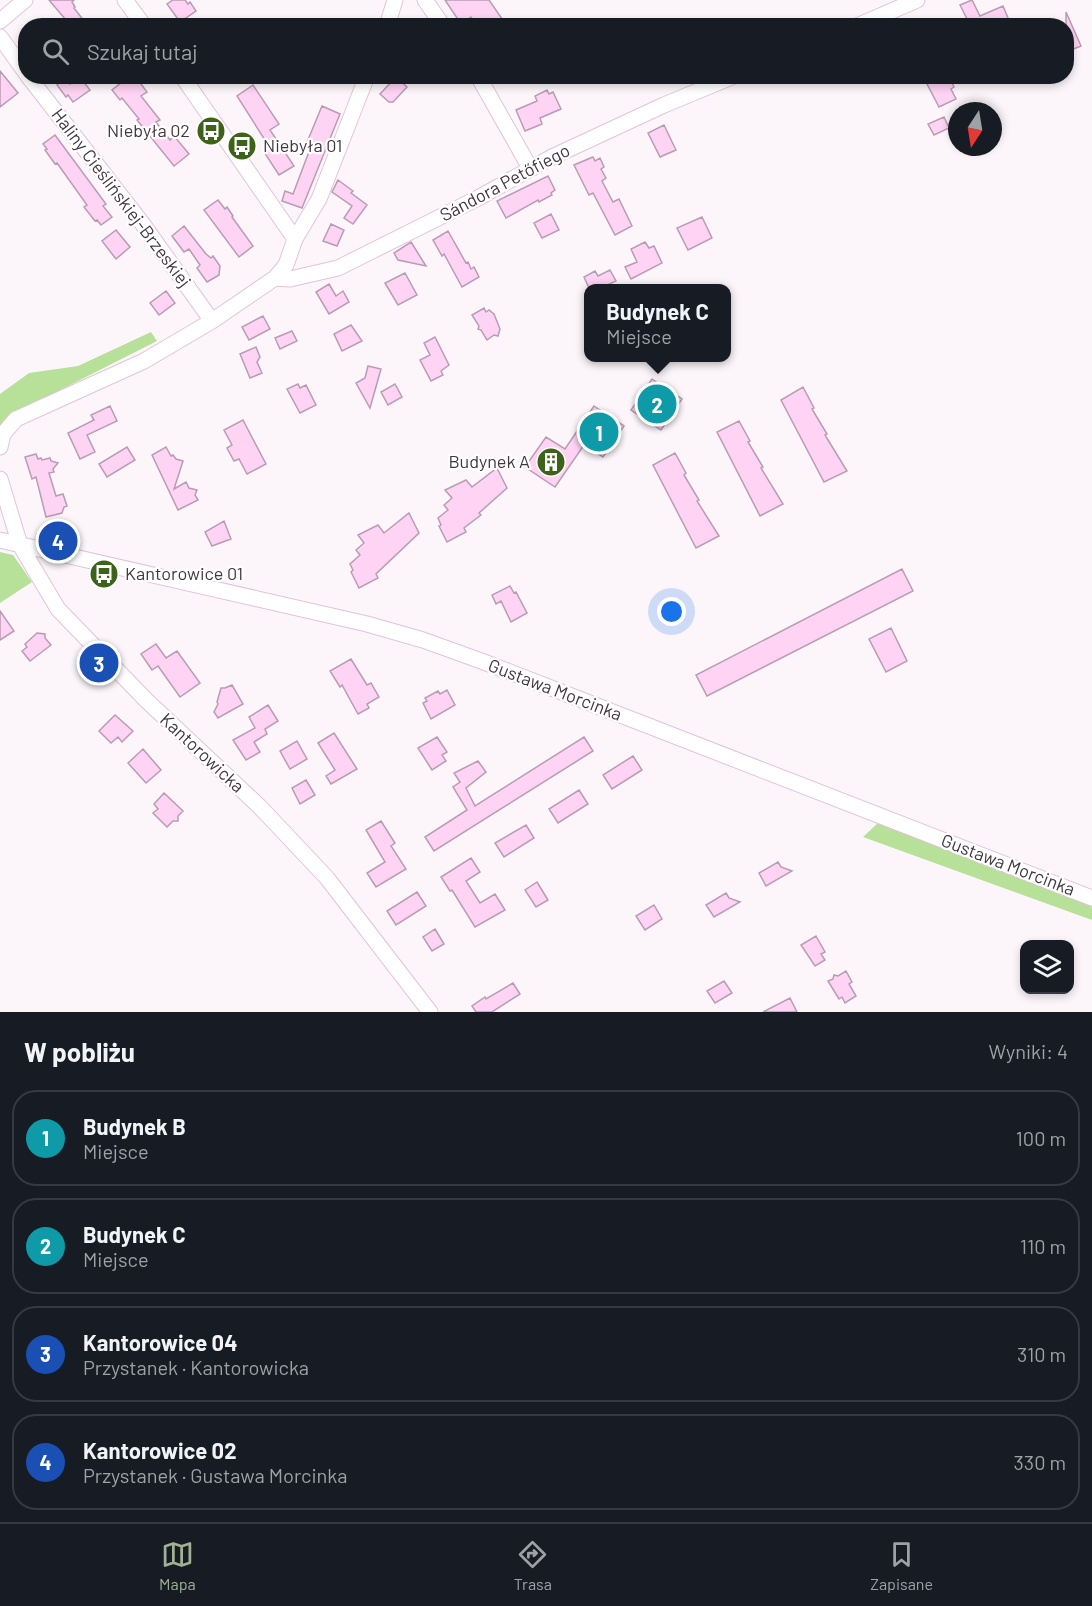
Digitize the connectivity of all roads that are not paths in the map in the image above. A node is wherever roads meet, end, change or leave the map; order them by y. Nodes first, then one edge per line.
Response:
1 (26, 0) edge
2 (125, 0) edge
3 (395, 0) edge
4 (425, 0) edge
5 (917, 0) edge
6 (138, 18) edge
7 (389, 18) edge
8 (437, 18) edge
9 (875, 18) edge
10 (0, 21) edge
11 (0, 37) edge
12 (18, 62) edge
13 (34, 84) edge
14 (188, 84) edge
15 (365, 84) edge
16 (483, 84) edge
17 (715, 84) edge
18 (530, 168) junction
19 (295, 239) junction
20 (276, 278) junction
21 (212, 321) junction
22 (0, 447) edge
23 (0, 479) edge
24 (0, 540) edge
25 (20, 545) junction
26 (1092, 898) edge
27 (430, 1012) edge

1 - 10 street
2 - 6 street
3 - 7 street
4 - 8 street
5 - 9 street
11 - 12 street
13 - 21 street, Haliny Cieślińskiej-Brzeskiej
14 - 19 street
15 - 19 street
16 - 18 street
17 - 18 street, Sándora Petőfiego
18 - 20 street, Sándora Petőfiego
19 - 20 street
20 - 21 street
21 - 22 street
23 - 25 street, Kantorowicka
24 - 25 street, Gustawa Morcinka
25 - 26 street, Gustawa Morcinka
25 - 27 street, Kantorowicka

